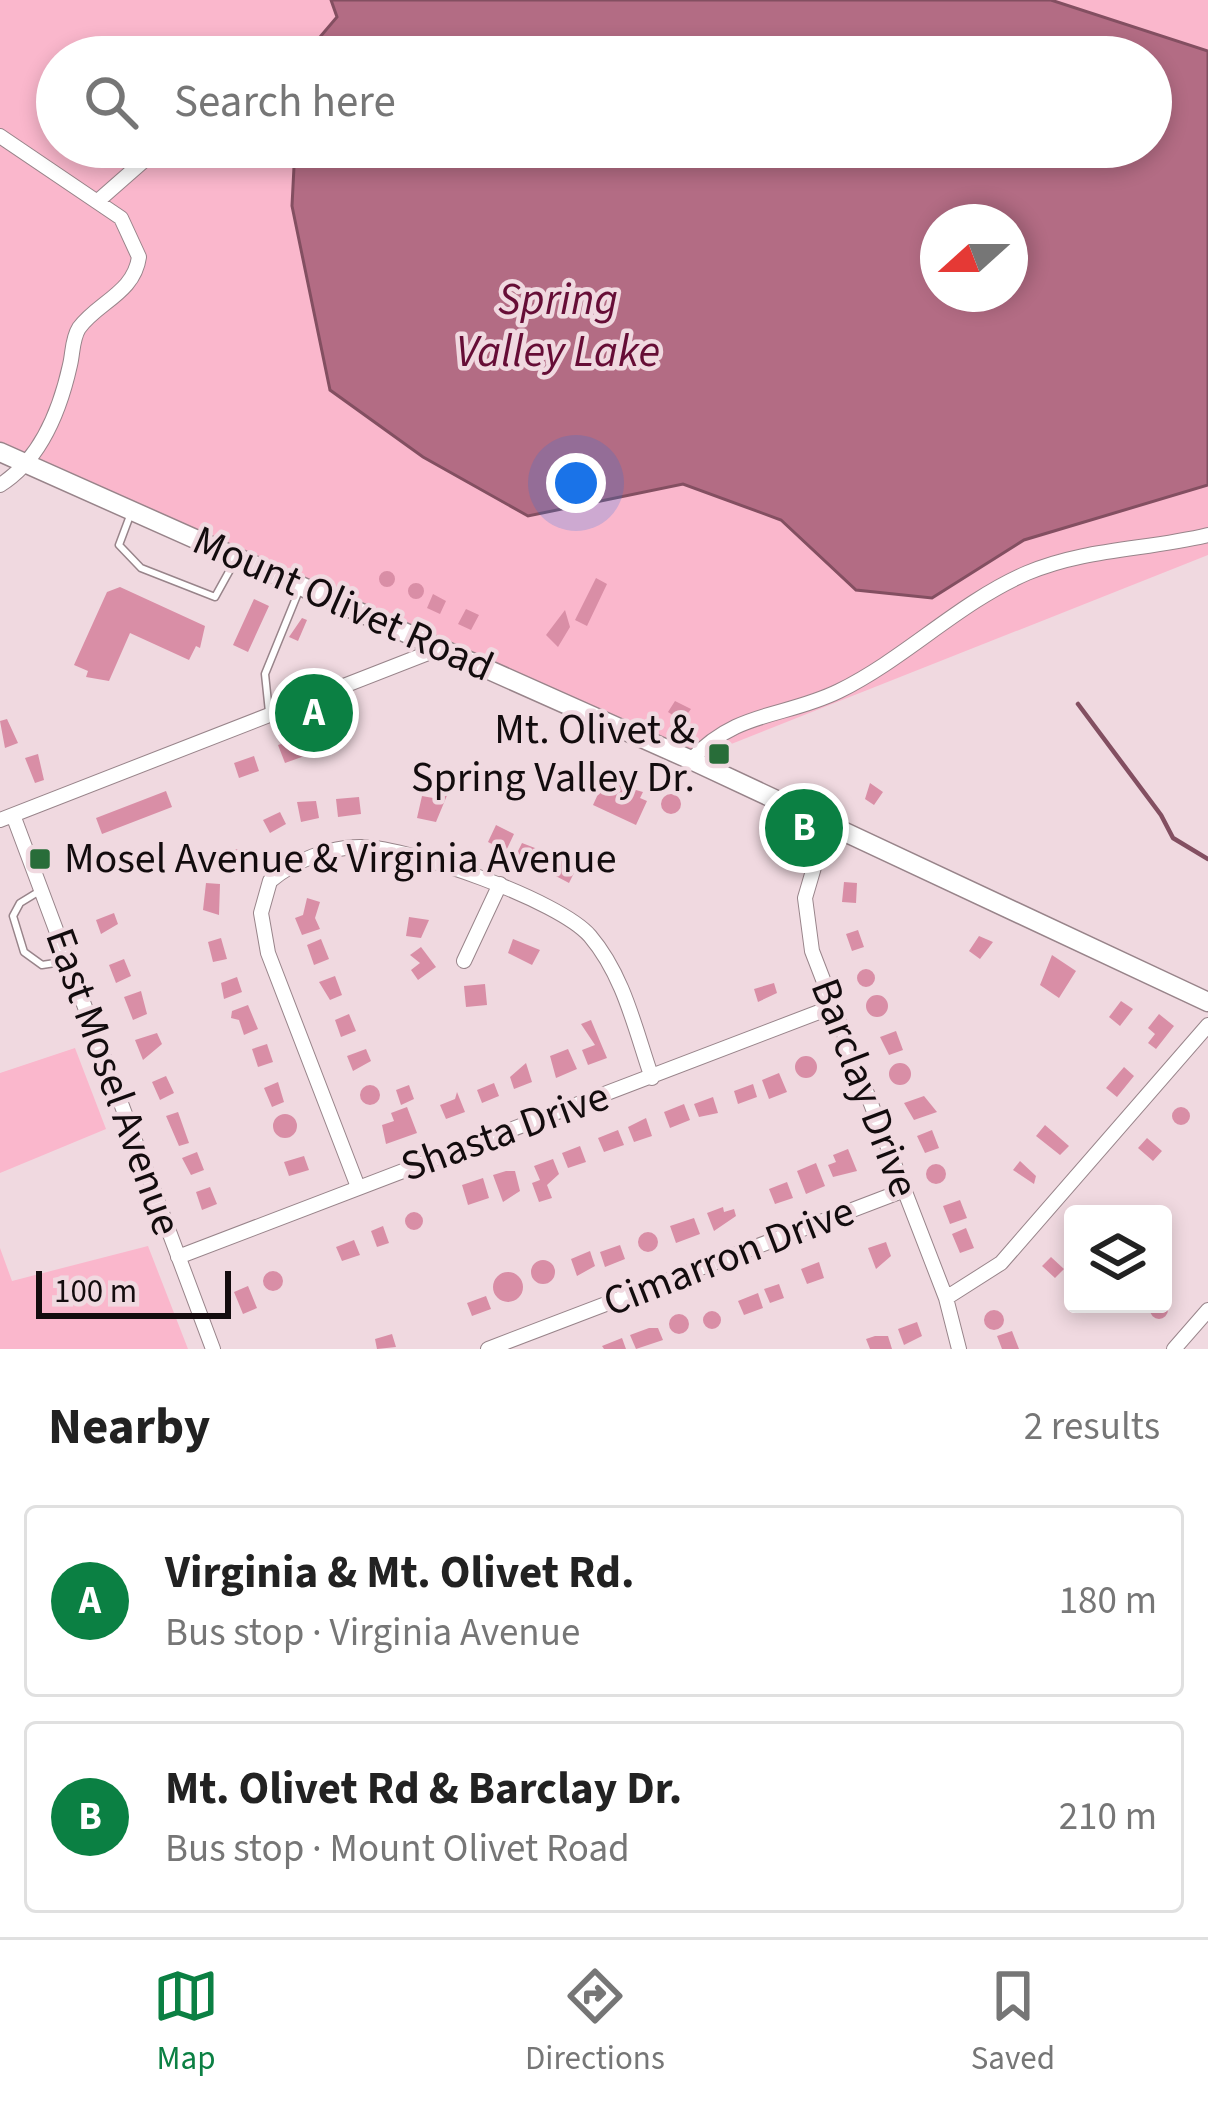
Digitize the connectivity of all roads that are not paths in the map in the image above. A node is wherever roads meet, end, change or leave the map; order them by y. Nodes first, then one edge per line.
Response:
1 (0, 136) edge
2 (36, 159) edge
3 (50, 168) edge
4 (132, 168) edge
5 (99, 200) junction
6 (0, 452) edge
7 (29, 463) junction
8 (0, 485) edge
9 (133, 509) junction
10 (1208, 535) edge
11 (237, 556) junction
12 (301, 585) junction
13 (441, 648) junction
14 (269, 715) junction
15 (691, 760) junction
16 (7, 818) edge
17 (826, 823) junction
18 (500, 884) junction
19 (41, 890) junction
20 (68, 961) junction
21 (464, 961) dead end
22 (1208, 1002) edge
23 (832, 1007) junction
24 (1208, 1025) edge
25 (652, 1078) junction
26 (358, 1187) junction
27 (902, 1191) junction
28 (178, 1257) junction
29 (946, 1298) junction
30 (1208, 1310) edge
31 (213, 1349) edge
32 (488, 1349) edge
33 (959, 1349) edge
34 (1174, 1349) edge

1 - 2 street
3 - 5 street
4 - 5 street
5 - 7 street
6 - 7 street, Mount Olivet Road
7 - 8 street
7 - 9 street, Mount Olivet Road
9 - 11 street, Mount Olivet Road
9 - 11 lane
10 - 15 street
11 - 12 street, Mount Olivet Road
12 - 13 street, Mount Olivet Road
12 - 14 lane
13 - 14 street
13 - 15 street, Mount Olivet Road
14 - 16 street
15 - 17 street, Mount Olivet Road
16 - 19 street, East Mosel Avenue
17 - 22 street, Mount Olivet Road
17 - 23 street, Barclay Drive
18 - 21 street
18 - 25 street
18 - 26 street
19 - 20 street, East Mosel Avenue
19 - 20 lane
20 - 28 street, East Mosel Avenue
23 - 25 street, Shasta Drive
23 - 27 street, Barclay Drive
24 - 29 street
25 - 26 street, Shasta Drive
26 - 28 street, Shasta Drive
27 - 29 street, Barclay Drive
27 - 32 street, Cimarron Drive
28 - 31 street, East Mosel Avenue
29 - 33 street, Barclay Drive
30 - 34 street

